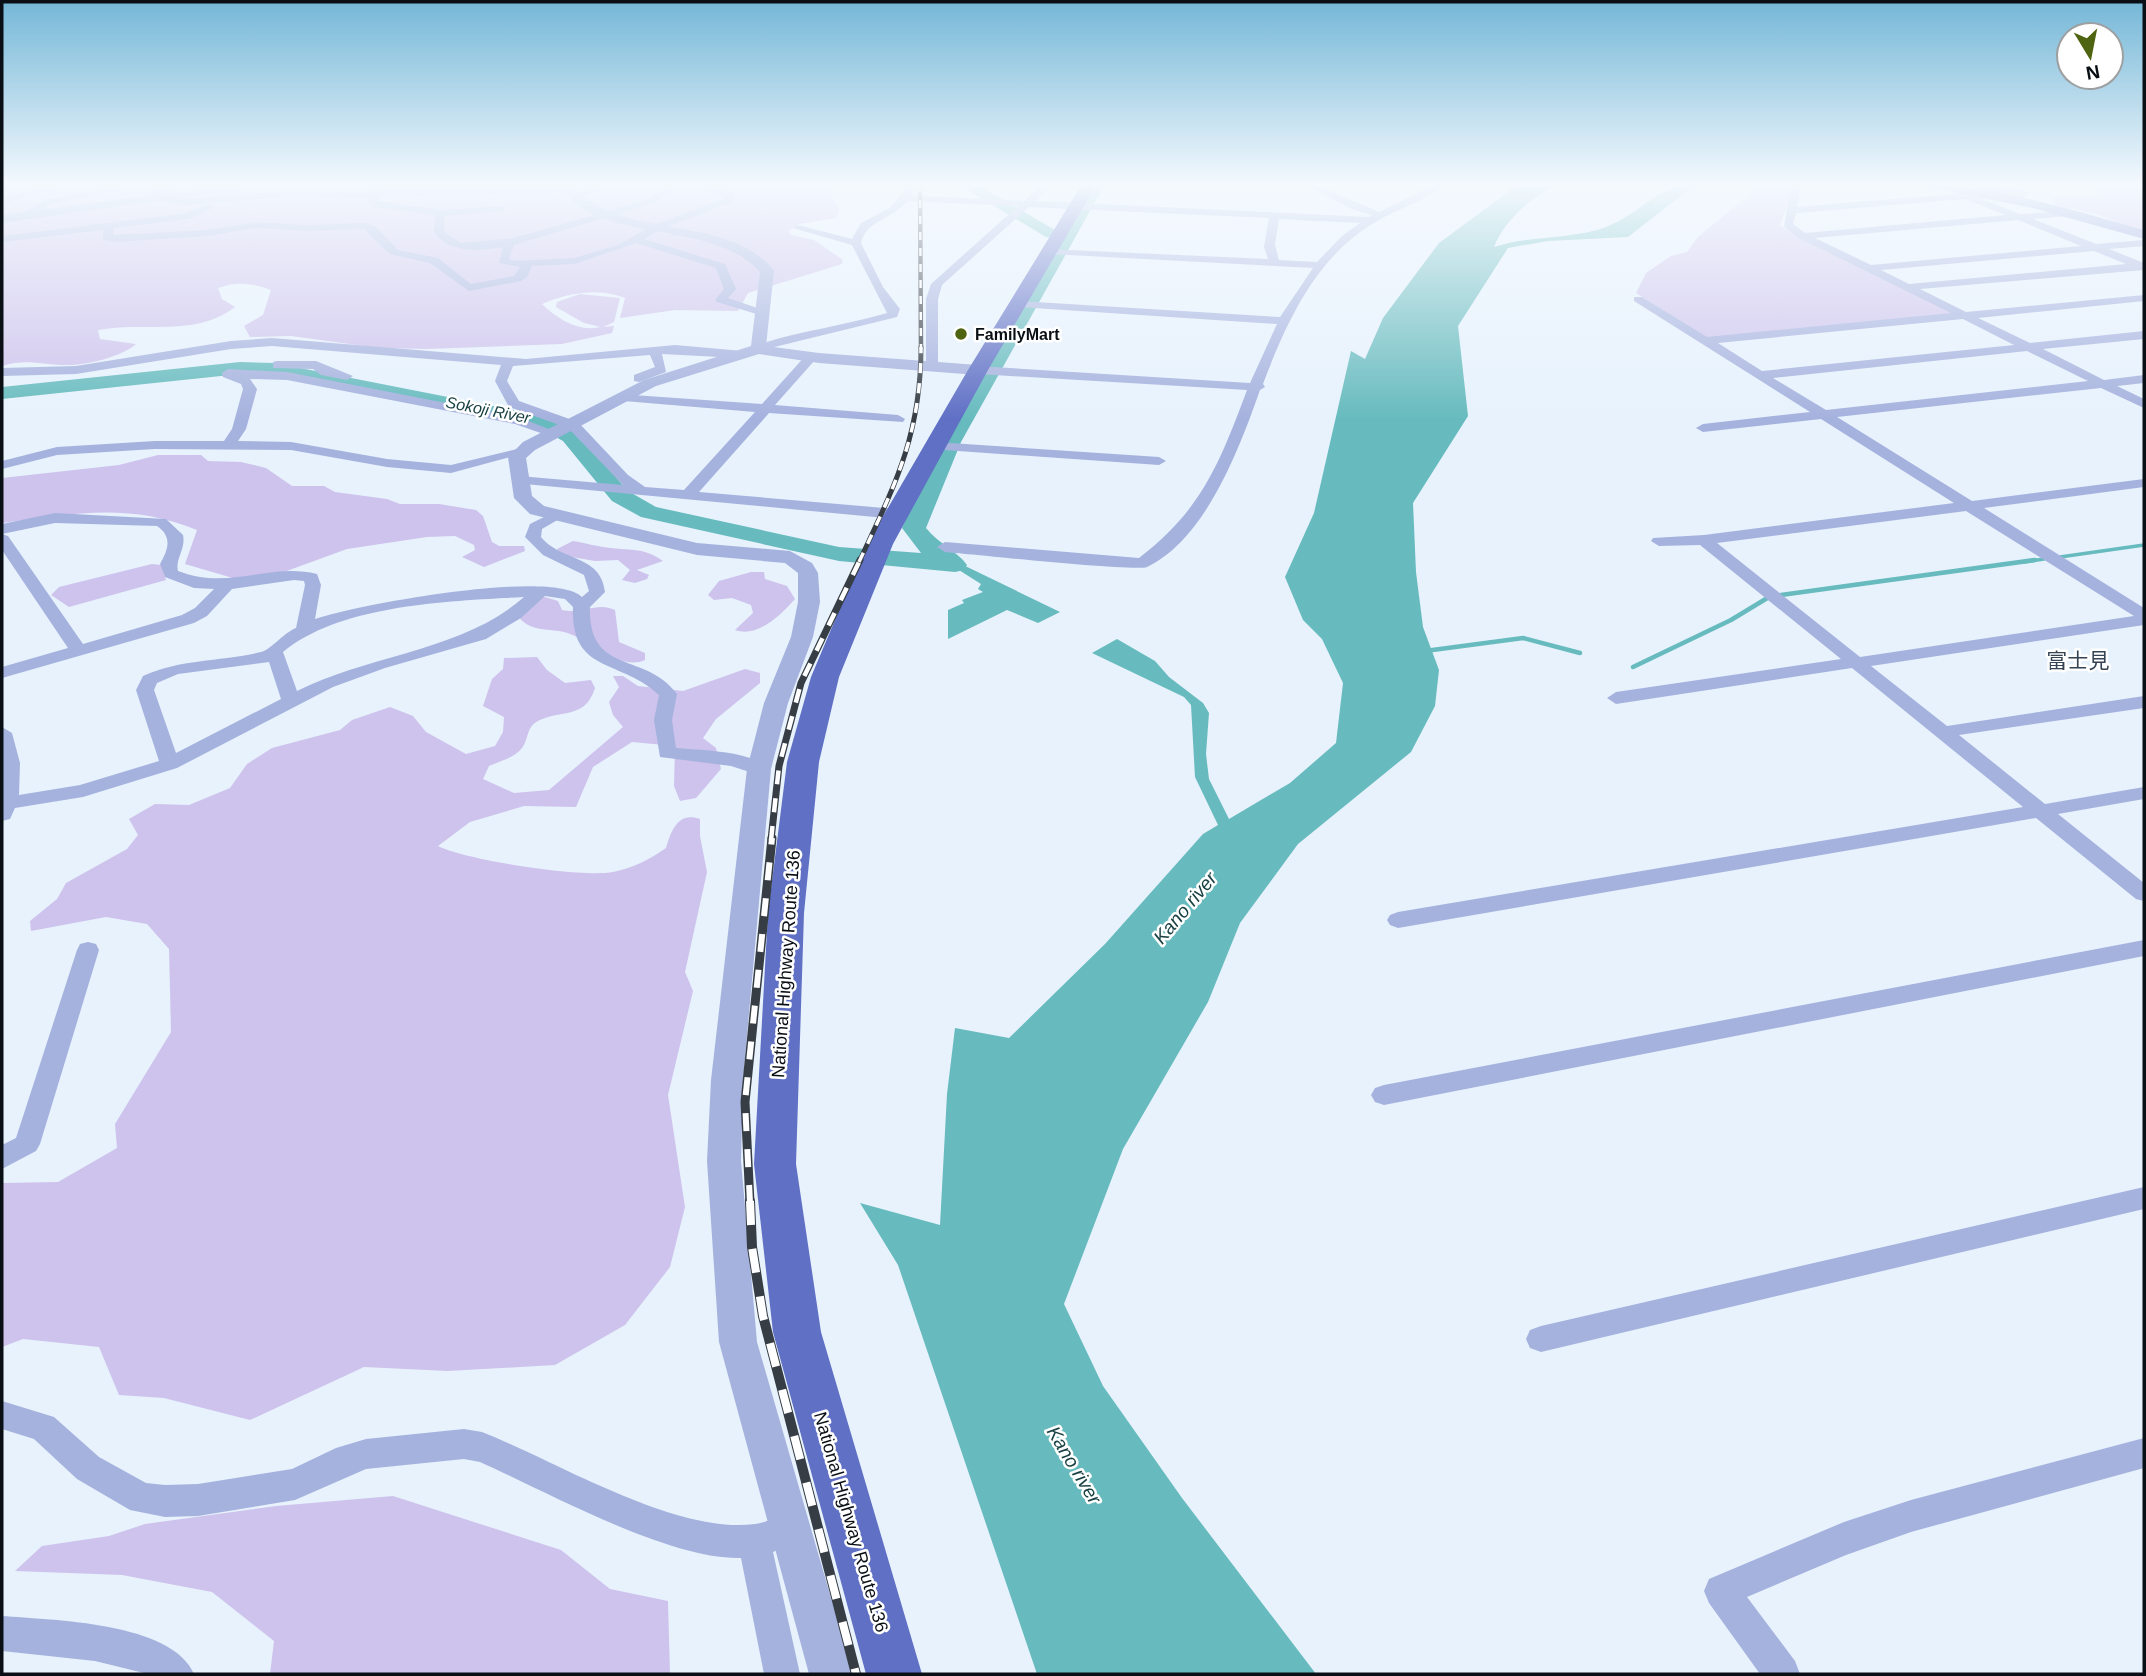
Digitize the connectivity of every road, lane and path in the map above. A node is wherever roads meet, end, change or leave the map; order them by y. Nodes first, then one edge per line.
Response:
1 (437, 262) edge
2 (513, 262) edge
3 (563, 262) edge
4 (709, 262) edge
5 (762, 262) edge
6 (866, 262) edge
7 (961, 262) edge
8 (1043, 262) edge
9 (1277, 262) edge
10 (1323, 262) edge
11 (1858, 262) edge
12 (1935, 262) edge
13 (527, 264) junction
14 (1321, 265) junction
15 (2143, 266) edge
16 (1870, 268) junction
17 (1909, 287) junction
18 (2144, 298) edge
19 (1638, 299) dead end
20 (1019, 304) junction
21 (763, 312) junction
22 (1966, 316) junction
23 (1283, 321) junction
24 (2144, 335) edge
25 (1704, 341) junction
26 (231, 345) junction
27 (2031, 347) junction
28 (758, 349) junction
29 (655, 351) junction
30 (739, 354) junction
31 (811, 357) junction
32 (508, 362) junction
33 (932, 366) junction
34 (228, 370) junction
35 (989, 370) junction
36 (2, 372) edge
37 (1760, 375) junction
38 (639, 378) dead end
39 (2144, 379) edge
40 (2103, 383) junction
41 (1258, 387) junction
42 (624, 397) junction
43 (2144, 404) edge
44 (521, 408) junction
45 (766, 408) junction
46 (1822, 414) junction
47 (898, 419) dead end
48 (1703, 428) dead end
49 (561, 429) junction
50 (229, 444) junction
51 (935, 446) junction
52 (1159, 461) dead end
53 (2, 465) edge
54 (520, 466) junction
55 (2144, 483) edge
56 (637, 490) junction
57 (688, 495) junction
58 (1969, 505) junction
59 (897, 514) junction
60 (558, 515) junction
61 (2, 529) edge
62 (2, 539) edge
63 (1704, 540) junction
64 (1660, 541) dead end
65 (945, 547) dead end
66 (227, 585) junction
67 (541, 591) junction
68 (582, 606) junction
69 (2144, 615) edge
70 (2144, 621) edge
71 (304, 629) junction
72 (79, 651) junction
73 (274, 656) junction
74 (1857, 663) junction
75 (2, 673) edge
76 (1616, 698) dead end
77 (291, 700) junction
78 (2144, 702) edge
79 (1944, 732) junction
80 (2, 733) edge
81 (170, 764) junction
82 (759, 769) junction
83 (2144, 793) edge
84 (4, 808) edge
85 (2042, 811) junction
86 (2144, 894) edge
87 (1398, 920) dead end
88 (2144, 948) edge
89 (88, 950) dead end
90 (1384, 1095) dead end
91 (2, 1158) edge
92 (2144, 1198) edge
93 (1541, 1339) dead end
94 (2, 1415) edge
95 (2144, 1454) edge
96 (790, 1527) junction
97 (754, 1542) junction
98 (2, 1633) edge
99 (176, 1674) edge
100 (782, 1674) edge
101 (831, 1674) edge
102 (894, 1674) edge
103 (1782, 1674) edge

1 - 13 street
2 - 13 street
3 - 13 street
4 - 21 street
5 - 21 street
6 - 28 street
7 - 33 street
8 - 20 highway, National Highway Route 136
9 - 14 street
10 - 14 street
11 - 16 street
12 - 16 street
14 - 23 street
15 - 17 street
16 - 17 street
17 - 22 street
18 - 22 street
19 - 25 street
20 - 23 street
20 - 35 highway, National Highway Route 136
21 - 28 street
22 - 25 street
22 - 27 street
23 - 41 street
24 - 27 street
25 - 37 street
26 - 32 street
26 - 34 street
26 - 36 street
27 - 37 street
27 - 40 street
28 - 30 street
28 - 31 street
29 - 30 street
29 - 32 street
29 - 38 street
30 - 42 street
31 - 33 street
31 - 45 street
32 - 44 street
33 - 35 street
34 - 44 street
34 - 49 street
34 - 50 street
35 - 41 street
35 - 51 highway, National Highway Route 136
37 - 46 street
39 - 40 street
40 - 43 street
40 - 46 street
41 - 65 street
42 - 45 street
42 - 49 street
44 - 49 street
45 - 47 street
45 - 57 street
46 - 48 street
46 - 58 street
49 - 54 street
49 - 56 street
50 - 53 street
50 - 54 street
51 - 52 street
51 - 59 highway, National Highway Route 136
54 - 56 street
54 - 60 street
55 - 58 street
56 - 57 street
57 - 59 street
58 - 63 street
58 - 69 street
59 - 102 highway, National Highway Route 136
60 - 68 street
60 - 82 street
61 - 66 street
62 - 72 street
63 - 64 street
63 - 74 street
66 - 71 street
66 - 72 street
67 - 68 street
67 - 71 street
67 - 77 street
68 - 82 street
70 - 74 street
71 - 73 street
72 - 75 street
73 - 77 street
73 - 81 street
74 - 76 street
74 - 79 street
77 - 81 street
78 - 79 street
79 - 85 street
80 - 84 street
81 - 84 street
82 - 96 street
83 - 85 street
85 - 86 street
85 - 87 street
88 - 90 street
89 - 91 street
92 - 93 street
94 - 97 street
95 - 103 street
96 - 97 street
96 - 101 street
97 - 100 street
98 - 99 street

